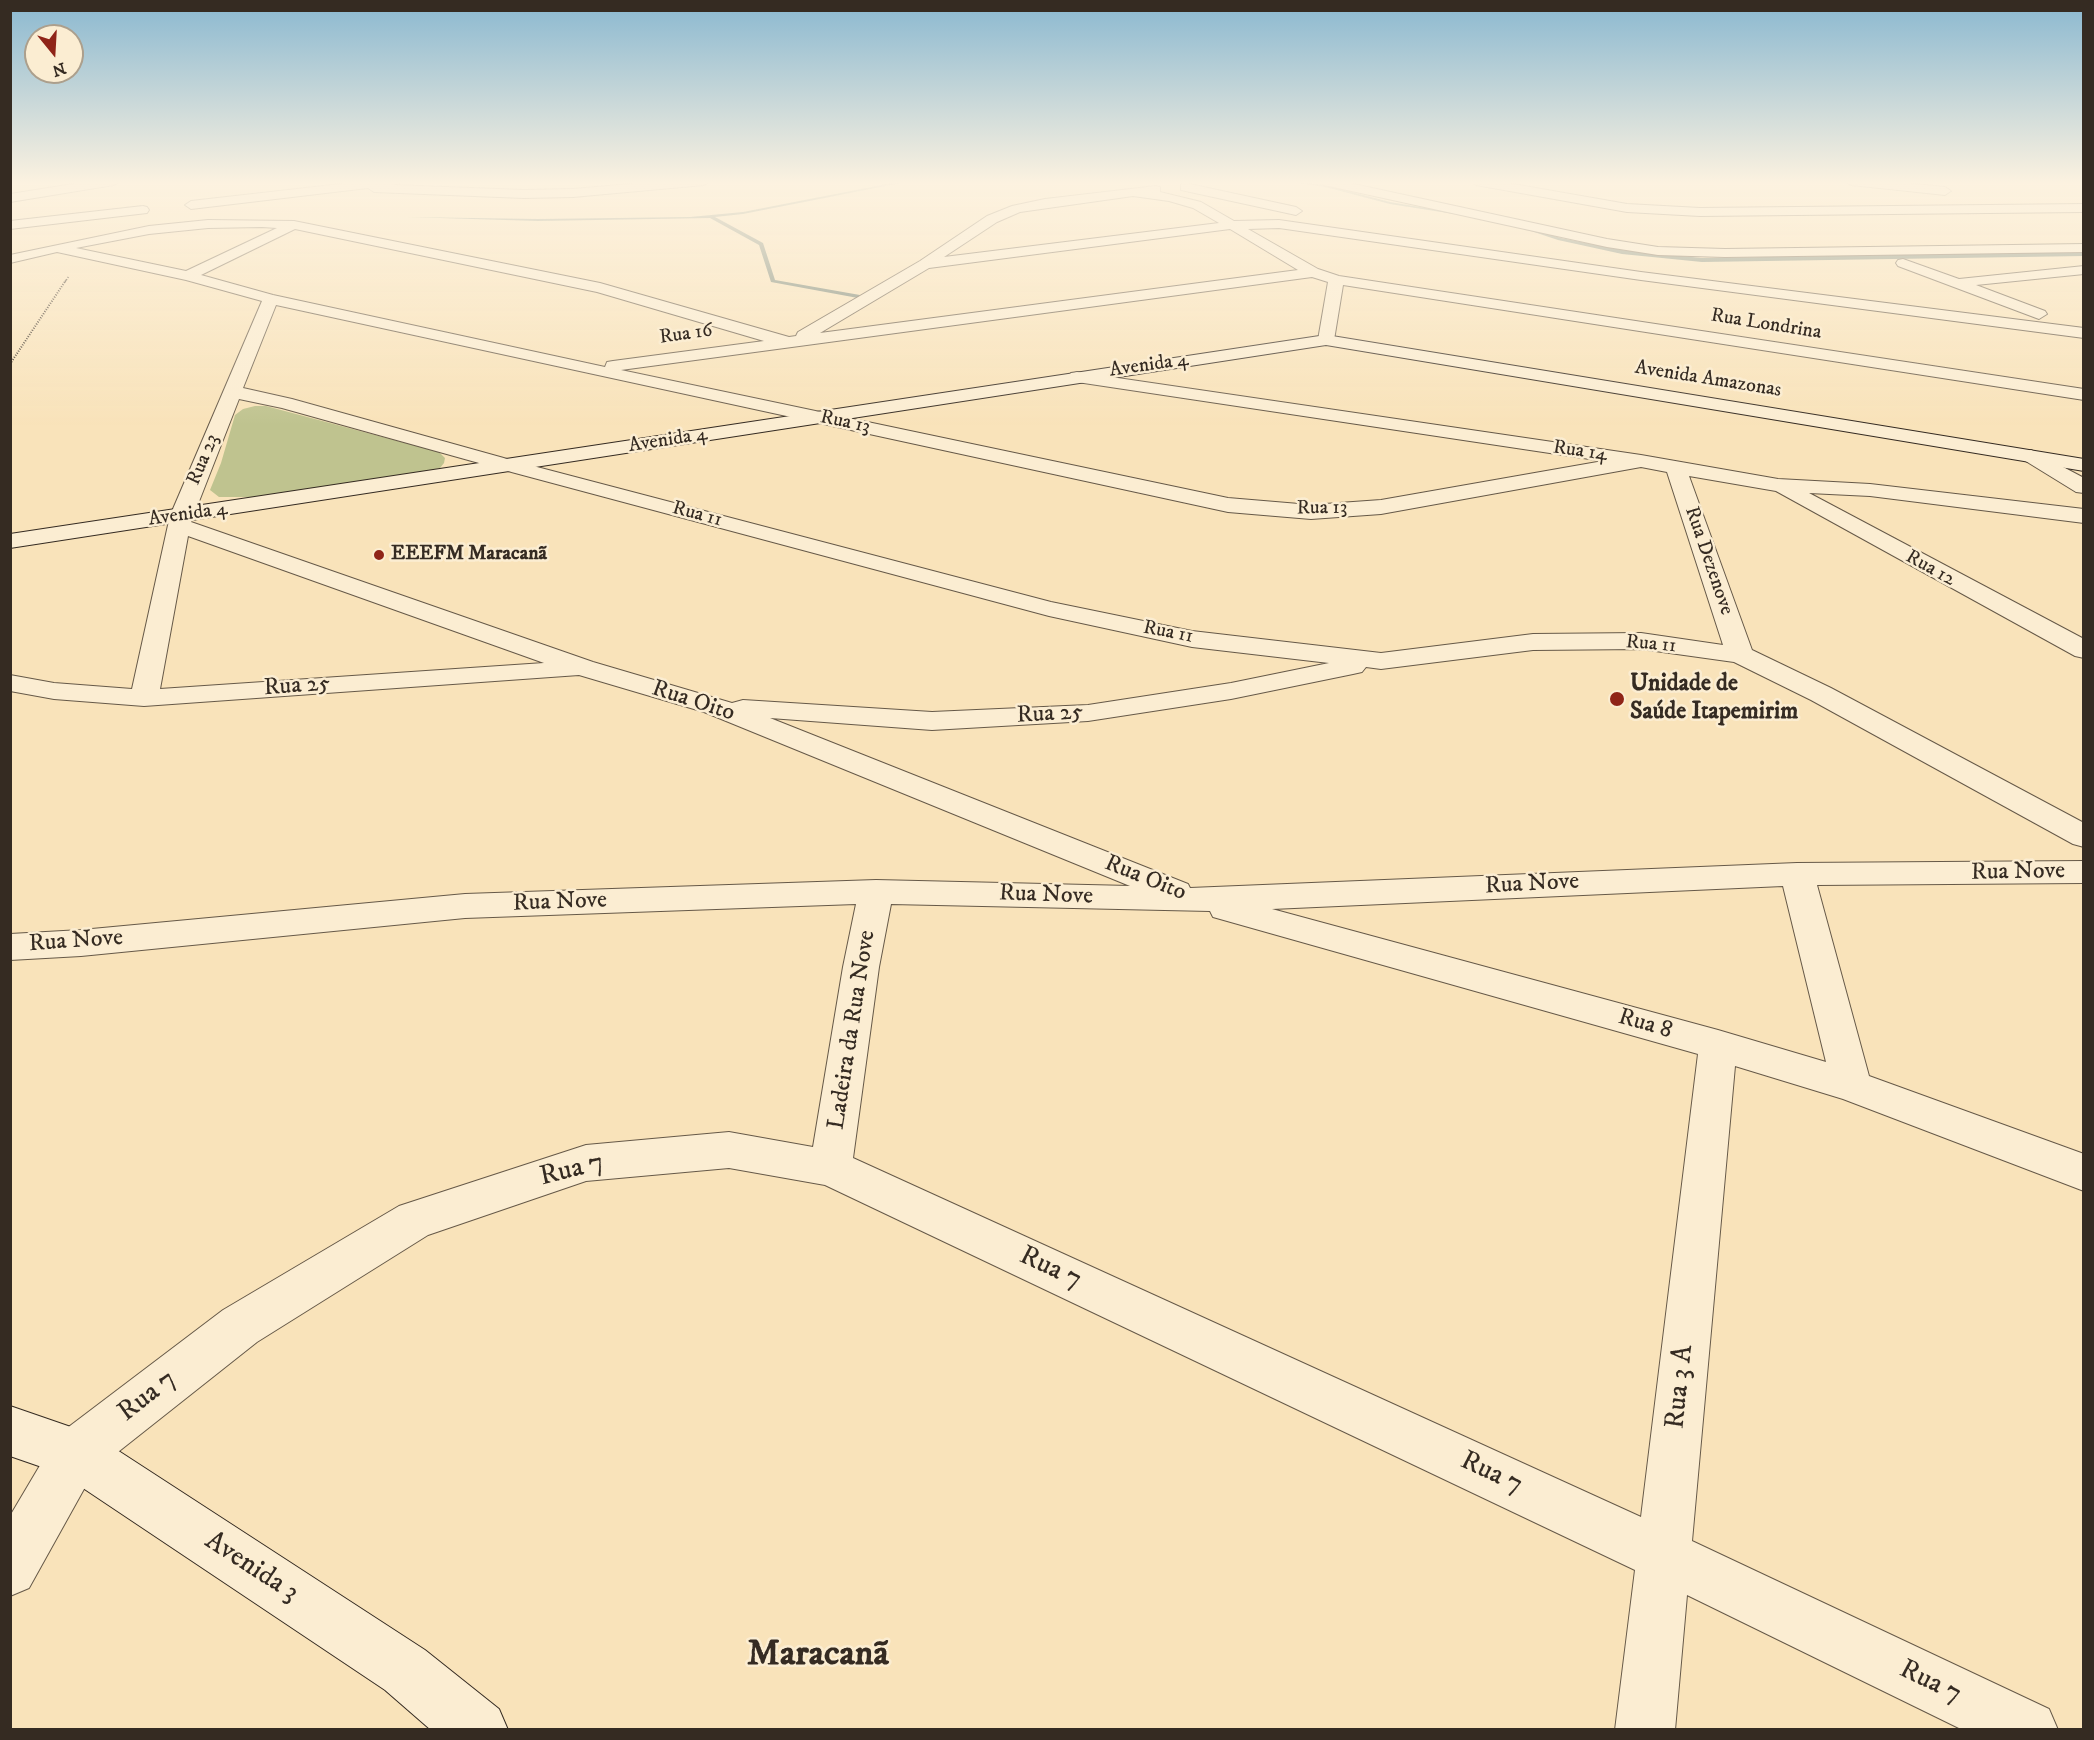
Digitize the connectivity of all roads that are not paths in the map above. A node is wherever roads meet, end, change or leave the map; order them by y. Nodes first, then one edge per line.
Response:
1 (118, 262) edge
2 (217, 262) edge
3 (475, 262) edge
4 (928, 262) edge
5 (939, 262) edge
6 (1296, 262) edge
7 (1549, 262) edge
8 (1903, 263) dead end
9 (925, 264) junction
10 (2084, 270) edge
11 (1313, 272) junction
12 (188, 276) junction
13 (1336, 280) junction
14 (1956, 283) junction
15 (271, 298) junction
16 (2084, 332) edge
17 (1326, 340) junction
18 (791, 342) junction
19 (590, 369) junction
20 (1077, 377) junction
21 (234, 392) junction
22 (2084, 395) edge
23 (819, 418) junction
24 (2031, 456) junction
25 (1641, 461) junction
26 (2084, 465) edge
27 (511, 466) junction
28 (1676, 467) junction
29 (1778, 485) junction
30 (2084, 487) edge
31 (2084, 516) edge
32 (180, 520) junction
33 (10, 541) edge
34 (2084, 650) edge
35 (1740, 655) junction
36 (1381, 661) junction
37 (584, 668) junction
38 (10, 683) edge
39 (144, 698) junction
40 (714, 706) junction
41 (2084, 837) edge
42 (2084, 872) edge
43 (1797, 874) junction
44 (876, 892) junction
45 (1198, 900) junction
46 (10, 947) edge
47 (1718, 1045) junction
48 (1852, 1086) junction
49 (831, 1168) junction
50 (2084, 1173) edge
51 (10, 1431) edge
52 (76, 1453) junction
53 (1663, 1555) junction
54 (10, 1569) edge
55 (478, 1730) edge
56 (1645, 1730) edge
57 (2028, 1730) edge

1 - 12 street, Rua 13
2 - 12 street
3 - 18 street, Rua 16
4 - 9 street
5 - 9 street
6 - 11 street, Rua Londrina
7 - 16 street
8 - 14 street
9 - 18 street
10 - 14 street
11 - 13 street, Rua Londrina
11 - 18 street, Rua 16
12 - 15 street, Rua 13
13 - 17 street
13 - 22 street, Rua Londrina
14 - 16 street
15 - 19 street, Rua 13
15 - 21 street, Rua 23
17 - 20 street, Avenida 4
17 - 24 street, Avenida Amazonas
18 - 19 street, Rua 16
19 - 23 street, Rua 13
20 - 23 street, Avenida 4
20 - 25 street, Rua 14
21 - 27 street, Rua 11
21 - 32 street, Rua 23
23 - 25 street, Rua 13
23 - 27 street, Avenida 4
24 - 26 street, Avenida Amazonas
24 - 30 street
25 - 28 street, Rua 14
27 - 32 street, Avenida 4
27 - 36 street, Rua 11
28 - 29 street, Rua 14
28 - 35 street, Rua Dezenove
29 - 31 street, Rua 14
29 - 34 street, Rua 12
32 - 33 street, Avenida 4
32 - 37 street, Rua Oito
32 - 39 street, Rua 23
35 - 36 street, Rua 11
35 - 41 street, Rua 11
36 - 40 street, Rua 25
37 - 39 street, Rua 25
37 - 40 street, Rua Oito
38 - 39 street, Rua 25
40 - 45 street, Rua Oito
42 - 43 street, Rua Nove
43 - 45 street, Rua Nove
43 - 48 street
44 - 45 street, Rua Nove
44 - 46 street, Rua Nove
44 - 49 street, Ladeira da Rua Nove
45 - 47 street, Rua 8
47 - 48 street, Rua 8
47 - 53 street, Rua 3 A
48 - 50 street, Rua 8
49 - 52 street, Rua 7
49 - 53 street, Rua 7
51 - 52 street, Avenida 3
52 - 54 street
52 - 55 street, Avenida 3
53 - 56 street, Rua 3 A
53 - 57 street, Rua 7

